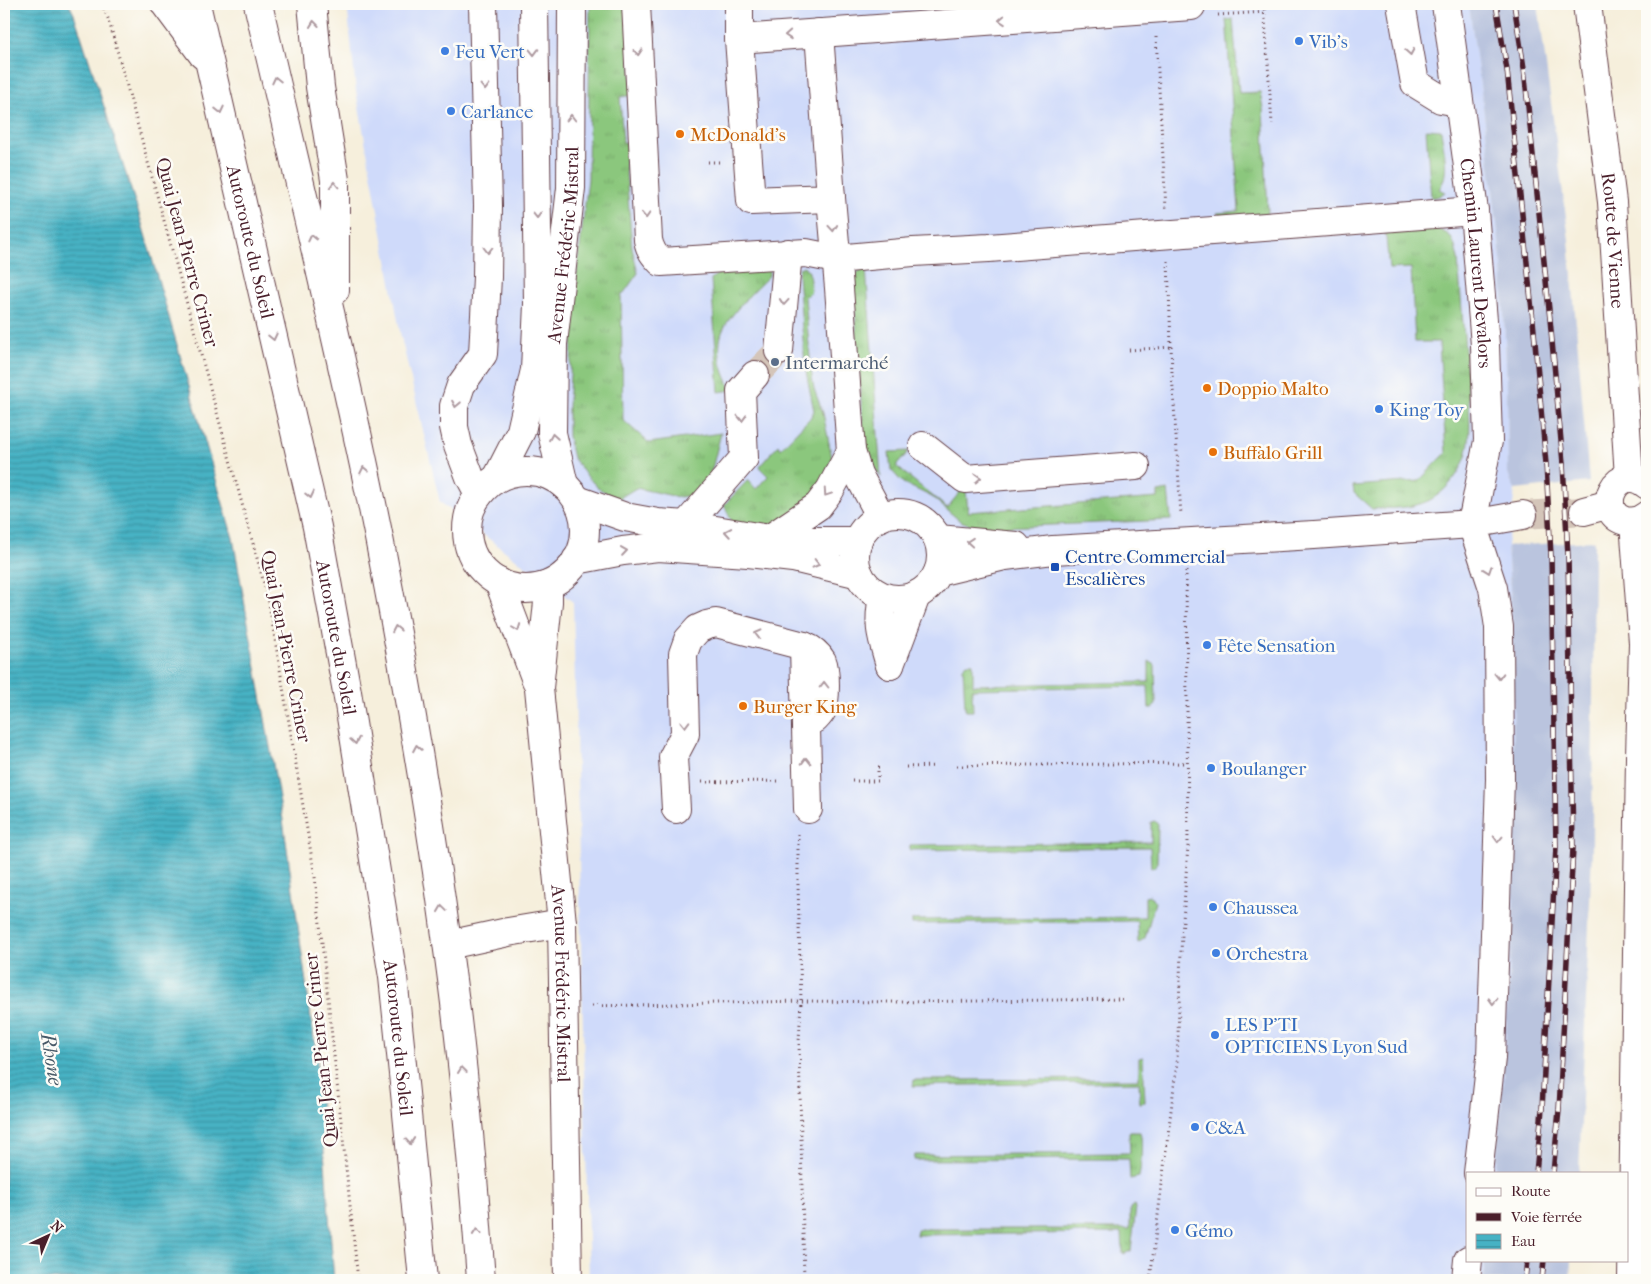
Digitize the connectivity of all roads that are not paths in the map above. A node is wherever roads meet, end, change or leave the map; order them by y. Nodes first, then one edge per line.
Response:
1 (165, 4) edge
2 (196, 4) edge
3 (258, 4) edge
4 (312, 4) edge
5 (483, 4) edge
6 (534, 4) edge
7 (572, 4) edge
8 (636, 4) edge
9 (739, 4) edge
10 (1401, 4) edge
11 (1446, 4) edge
12 (1587, 4) edge
13 (1191, 6) dead end
14 (819, 33) junction
15 (738, 39) junction
16 (209, 63) junction
17 (1459, 102) junction
18 (830, 198) junction
19 (1474, 210) junction
20 (788, 253) junction
21 (836, 259) junction
22 (336, 338) junction
23 (779, 351) tunnel mouth
24 (755, 375) tunnel mouth
25 (923, 446) dead end
26 (851, 450) junction
27 (1136, 466) dead end
28 (1638, 482) edge
29 (488, 486) junction
30 (570, 493) junction
31 (1610, 504) junction
32 (1584, 511) tunnel mouth
33 (1523, 515) tunnel mouth
34 (881, 516) junction
35 (1641, 518) edge
36 (1472, 524) junction
37 (686, 525) junction
38 (769, 539) junction
39 (938, 539) junction
40 (858, 541) junction
41 (698, 550) junction
42 (1053, 550) junction
43 (576, 560) junction
44 (938, 572) junction
45 (858, 574) junction
46 (499, 582) junction
47 (548, 585) junction
48 (916, 596) junction
49 (883, 597) junction
50 (539, 688) junction
51 (676, 809) dead end
52 (803, 819) road end
53 (1643, 864) edge
54 (562, 923) junction
55 (448, 945) junction
56 (1478, 1172) edge
57 (1468, 1262) edge
58 (423, 1280) edge
59 (481, 1280) edge
60 (568, 1280) edge
61 (1466, 1280) edge
62 (1632, 1280) edge

1 - 16 main road
2 - 16 main road, Autoroute du Soleil
22 -> 3 main road
22 -> 4 main road
5 -> 29 main road
6 -> 29 main road, Avenue Frédéric Mistral
30 -> 7 main road, Avenue Frédéric Mistral
8 -> 20 main road
9 - 15 main road
10 -> 17 main road
11 - 17 main road, Chemin Laurent Devalors
12 - 28 main road, Route de Vienne
13 -> 14 main road
14 -> 15 main road
14 - 18 main road
15 - 18 main road
16 -> 58 main road, Autoroute du Soleil
17 - 19 main road, Chemin Laurent Devalors
18 -> 21 main road
19 - 21 main road
19 - 36 main road, Chemin Laurent Devalors
20 - 21 main road
20 -> 23 main road
21 - 26 main road
55 -> 22 main road
24 -> 37 main road
25 -> 27 main road
26 - 34 main road
26 -> 38 main road
28 - 31 main road
29 - 30 main road
29 - 46 main road
30 - 37 main road
30 - 43 main road
31 - 32 main road
31 - 35 main road
33 - 36 main road
34 - 39 main road
34 - 40 main road
35 - 53 main road
36 - 42 main road
36 -> 56 main road
38 -> 37 main road
37 - 41 main road
38 - 40 main road
42 -> 39 main road
39 - 44 main road
40 - 45 main road
43 -> 41 main road
41 -> 45 main road
42 - 44 main road
43 - 47 main road
44 - 48 main road
45 - 49 main road
46 - 47 main road
46 -> 50 main road, Avenue Frédéric Mistral
47 - 50 main road, Avenue Frédéric Mistral
48 - 49 main road
48 - 49 main road
50 - 54 main road, Avenue Frédéric Mistral
52 -> 51 main road
53 - 62 main road
54 - 55 main road
54 - 60 main road, Avenue Frédéric Mistral
59 -> 55 main road
57 - 61 main road

